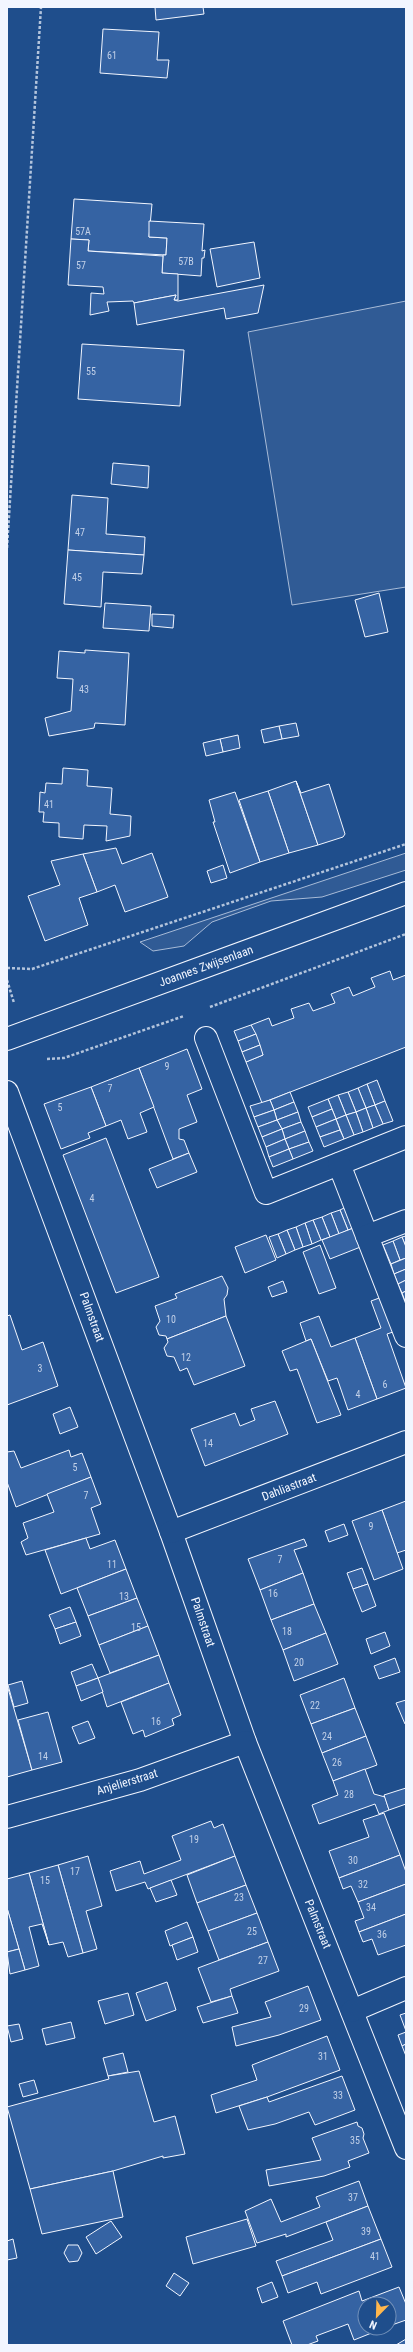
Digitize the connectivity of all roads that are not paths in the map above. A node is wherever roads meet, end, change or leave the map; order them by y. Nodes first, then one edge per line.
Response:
1 (406, 893) edge
2 (206, 1038) dead end
3 (7, 1039) edge
4 (7, 1092) edge
5 (406, 1137) edge
6 (339, 1164) junction
7 (406, 1221) edge
8 (367, 1236) junction
9 (406, 1336) edge
10 (406, 1442) edge
11 (171, 1532) junction
12 (245, 1742) junction
13 (7, 1817) edge
14 (406, 1988) edge
15 (352, 2011) junction
16 (406, 2148) edge

1 - 3 street, Joannes Zwijsenlaan
2 - 6 street
4 - 11 street, Palmstraat
5 - 6 street
6 - 8 street
7 - 8 street
8 - 9 street
10 - 11 street, Dahliastraat
11 - 12 street, Palmstraat
12 - 13 street, Anjelierstraat
12 - 15 street, Palmstraat
14 - 15 street
15 - 16 street, Palmstraat

